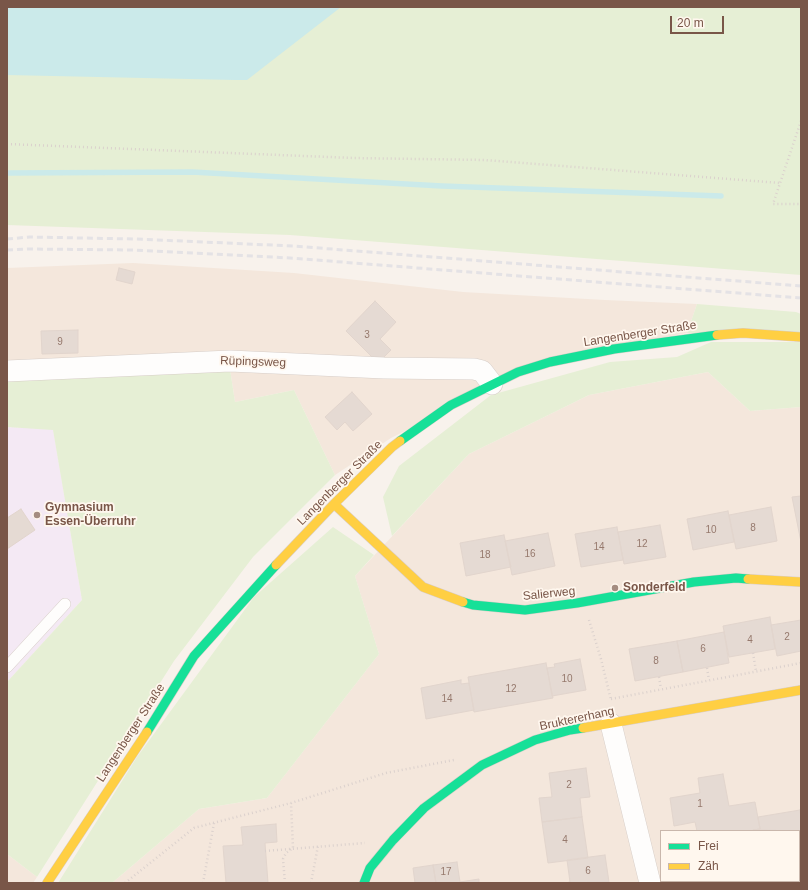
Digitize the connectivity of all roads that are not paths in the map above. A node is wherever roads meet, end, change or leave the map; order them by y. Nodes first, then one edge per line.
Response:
1 (801, 337) edge
2 (7, 371) edge
3 (492, 384) junction
4 (334, 504) junction
5 (801, 582) edge
6 (65, 604) dead end
7 (7, 667) edge
8 (801, 690) edge
9 (614, 723) junction
10 (47, 883) edge
11 (364, 883) edge
12 (650, 883) edge

1 - 3 street, Langenberger Straße
2 - 3 street, Rüpingsweg
3 - 4 street, Langenberger Straße
4 - 5 street, Salierweg
4 - 10 street, Langenberger Straße
6 - 7 lane
8 - 9 street, Bruktererhang
9 - 11 street, Bruktererhang
9 - 12 street

